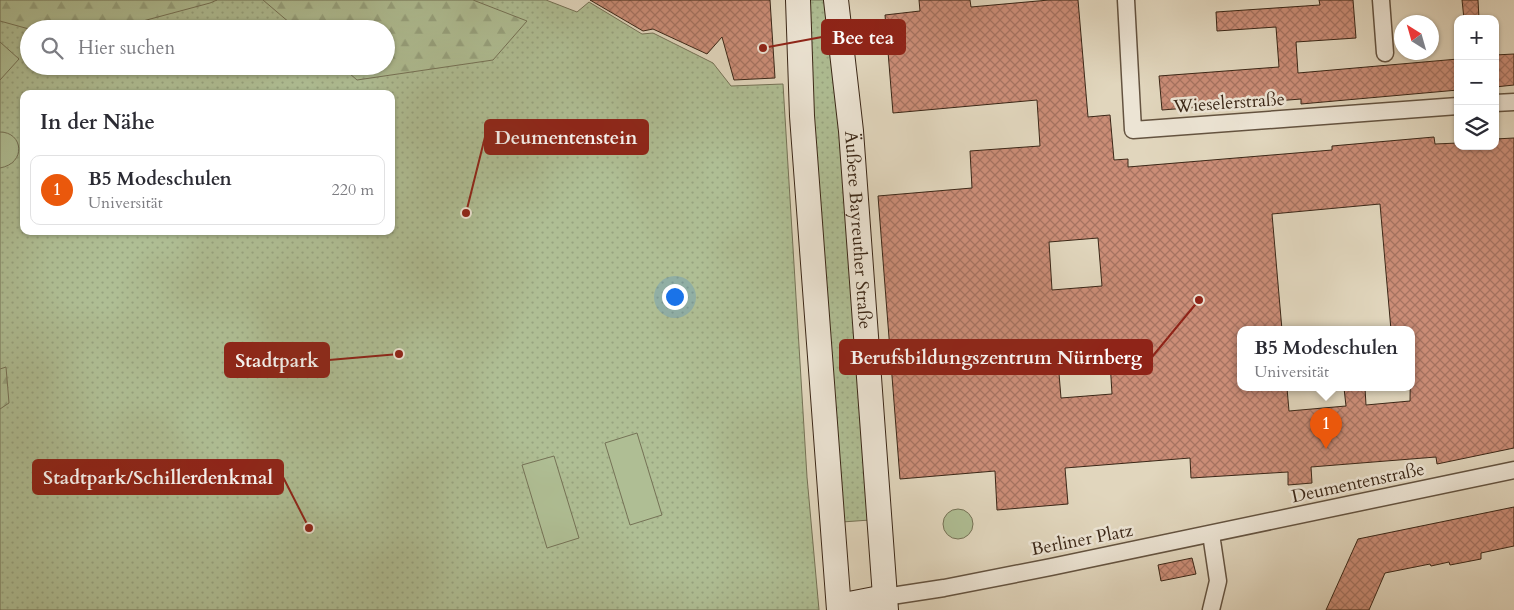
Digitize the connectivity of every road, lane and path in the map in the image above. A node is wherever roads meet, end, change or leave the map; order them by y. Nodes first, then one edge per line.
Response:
1 (798, 0) edge
2 (836, 0) edge
3 (1126, 0) edge
4 (1381, 0) edge
5 (1385, 53) dead end
6 (1514, 102) edge
7 (1499, 103) edge
8 (1454, 106) edge
9 (1514, 470) edge
10 (1211, 534) junction
11 (886, 603) edge
12 (839, 608) edge
13 (1213, 609) edge

1 - 12 main road
2 - 11 main road, Äußere Bayreuther Straße
3 - 8 street, Wieselerstraße
4 - 5 street
6 - 7 street
9 - 10 street, Deumentenstraße
10 - 11 street, Berliner Platz
10 - 13 street
11 - 12 main road

